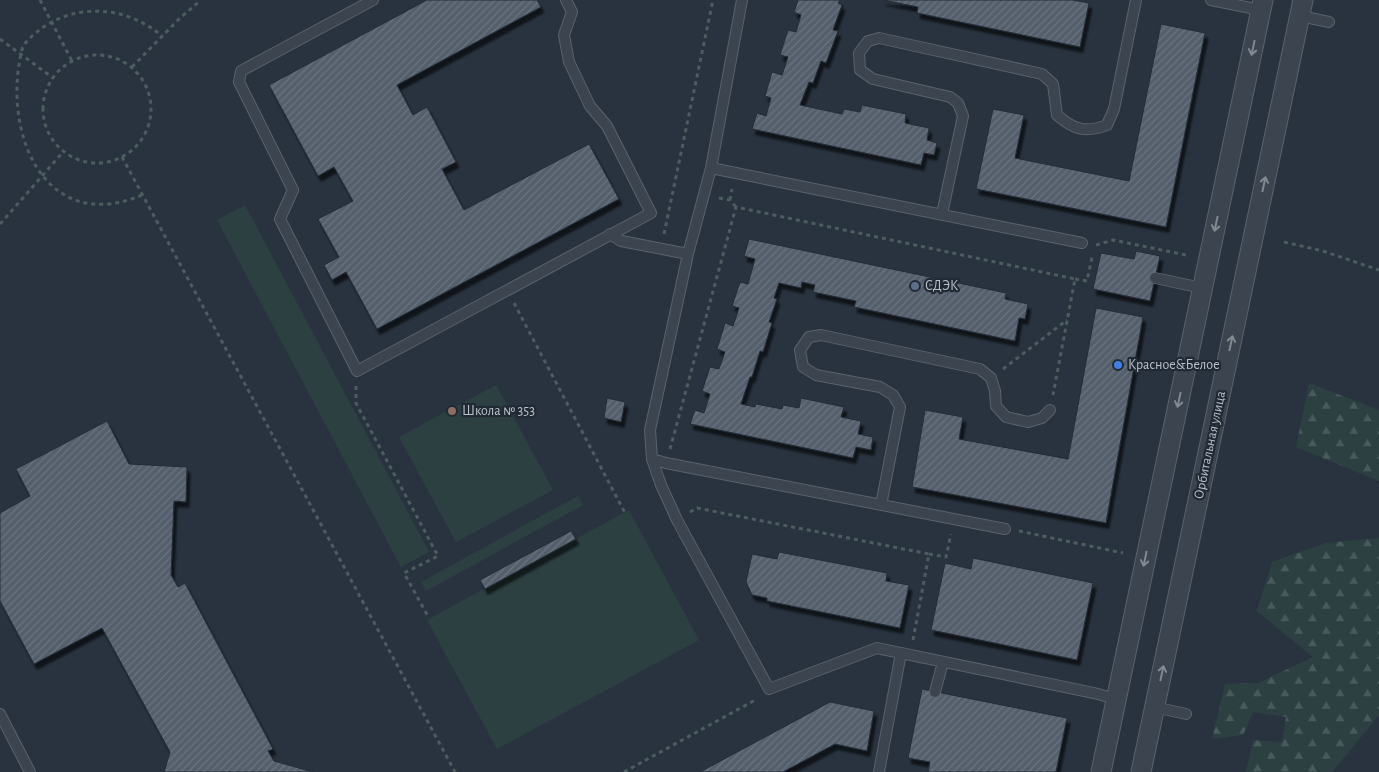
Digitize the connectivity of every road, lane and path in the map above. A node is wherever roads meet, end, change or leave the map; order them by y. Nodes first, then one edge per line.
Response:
1 (40, 0) edge
2 (201, 0) edge
3 (373, 0) edge
4 (566, 0) edge
5 (713, 0) edge
6 (742, 0) edge
7 (1136, 0) edge
8 (1211, 0) edge
9 (1262, 5) edge
10 (1301, 8) edge
11 (52, 22) junction
12 (1329, 22) dead end
13 (162, 36) junction
14 (0, 39) edge
15 (19, 51) junction
16 (15, 56) dead end
17 (72, 61) junction
18 (132, 68) junction
19 (53, 78) junction
20 (64, 151) junction
21 (122, 157) junction
22 (712, 168) junction
23 (31, 179) dead end
24 (36, 183) junction
25 (42, 188) dead end
26 (142, 195) junction
27 (67, 200) dead end
28 (942, 214) junction
29 (0, 224) edge
30 (610, 234) junction
31 (1284, 242) dead end
32 (1082, 243) joint
33 (657, 248) junction
34 (688, 254) junction
35 (1092, 254) dead end
36 (1186, 255) dead end
37 (1379, 270) edge
38 (1155, 278) dead end
39 (1075, 279) junction
40 (1202, 288) junction
41 (507, 290) junction
42 (1068, 320) junction
43 (357, 371) junction
44 (991, 378) junction
45 (1050, 410) joint
46 (652, 459) junction
47 (666, 463) junction
48 (880, 505) junction
49 (625, 513) dead end
50 (954, 519) junction
51 (677, 520) junction
52 (1005, 529) joint
53 (1124, 553) dead end
54 (929, 554) junction
55 (429, 618) dead end
56 (906, 654) junction
57 (943, 662) junction
58 (769, 689) junction
59 (935, 692) dead end
60 (1116, 699) junction
61 (1154, 707) junction
62 (0, 714) edge
63 (1186, 714) dead end
64 (30, 772) edge
65 (455, 772) edge
66 (624, 772) edge
67 (878, 772) edge
68 (1101, 772) edge
69 (1141, 772) edge

1 - 11 path
2 - 13 path
3 - 43 lane
4 - 30 lane
5 - 33 path
6 - 22 lane
7 - 28 lane
8 - 9 lane
9 -> 40 street
10 - 12 lane
61 -> 10 street, Орбитальная улица
11 - 13 path
11 - 15 path
11 - 17 path
13 - 18 path
14 - 15 path
15 - 16 path
15 - 19 path
17 - 18 path
17 - 19 path
18 - 21 path
19 - 20 path
20 - 21 path
20 - 24 path
21 - 26 path
22 - 28 lane
22 - 34 lane
23 - 24 path
24 - 25 path
24 - 29 path
26 - 27 path
26 - 65 path
28 - 32 lane
30 - 33 lane
30 - 41 lane
31 - 37 path
32 - 36 path
33 - 34 lane
34 - 46 lane
35 - 39 path
38 - 40 lane
39 - 42 path
39 - 47 path
40 -> 60 street
41 - 43 lane
41 - 49 path
42 - 44 path
42 - 45 path
43 - 55 path
44 - 45 lane
44 - 48 lane
46 - 47 lane
46 - 51 lane
47 - 48 lane
48 - 50 lane
50 - 52 lane
50 - 54 path
51 - 54 path
51 - 58 lane
52 - 53 path
54 - 56 path
56 - 57 lane
56 - 58 lane
56 - 67 lane
57 - 59 lane
57 - 60 lane
58 - 66 path
60 - 68 street
61 - 63 lane
61 - 69 street, Орбитальная улица
62 - 64 lane

